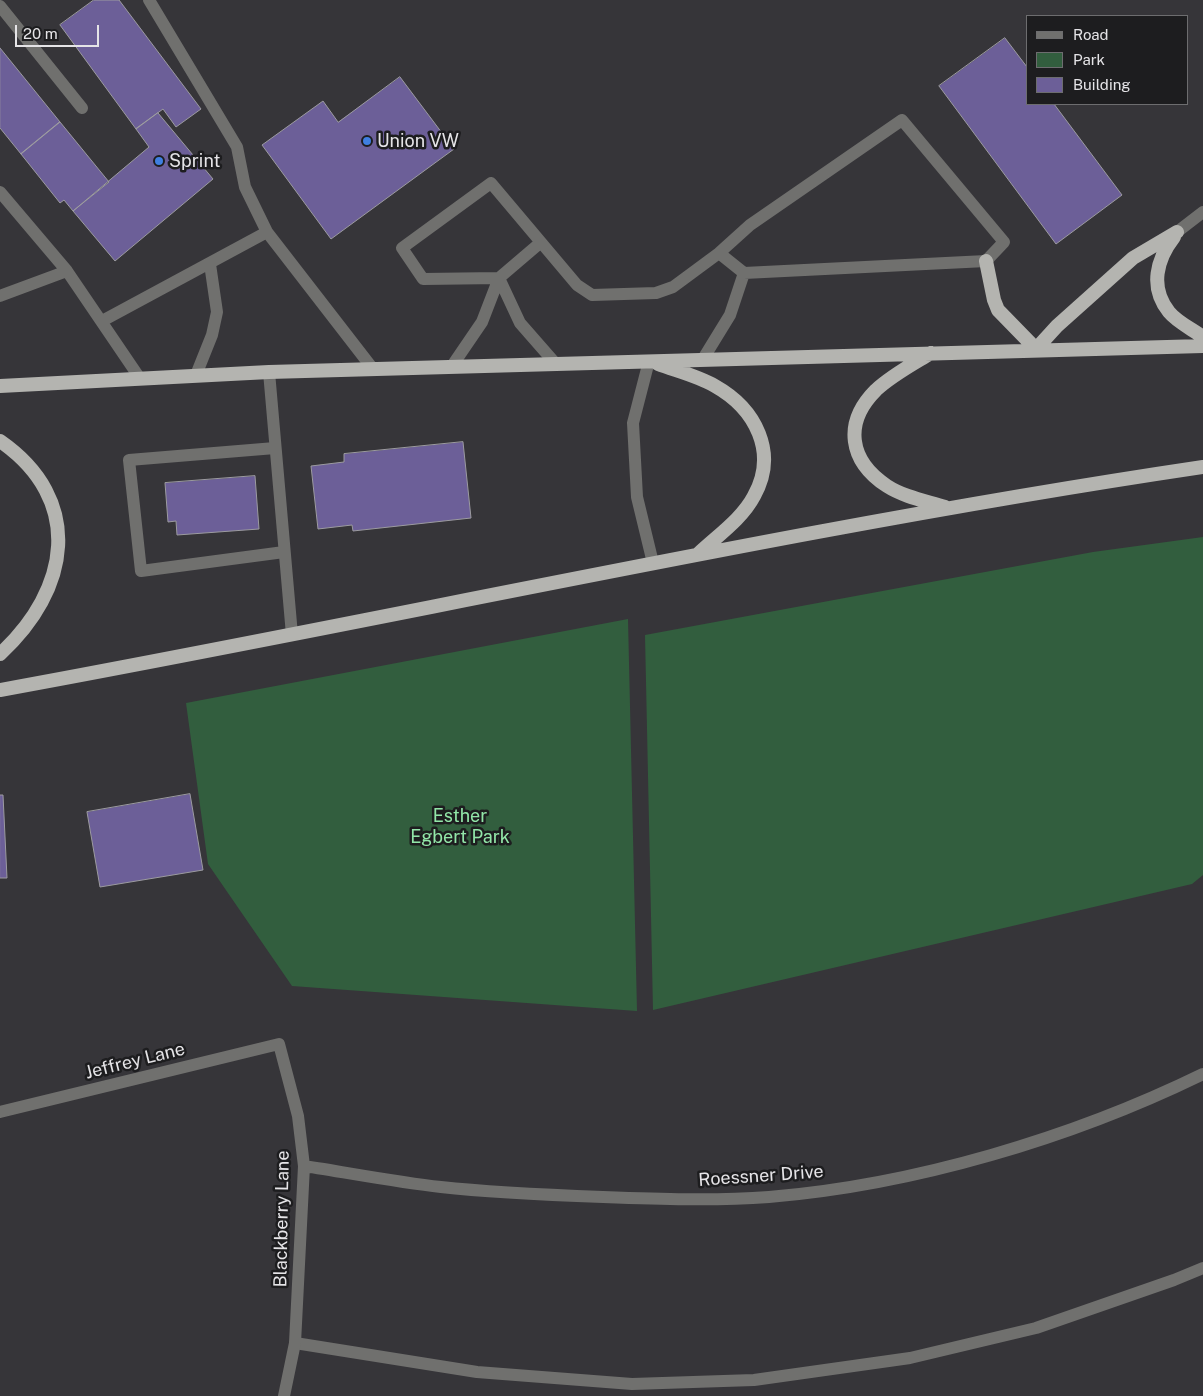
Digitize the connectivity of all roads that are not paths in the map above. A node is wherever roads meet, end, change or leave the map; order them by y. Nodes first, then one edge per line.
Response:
1 (149, 0) edge
2 (0, 6) edge
3 (82, 108) dead end
4 (0, 192) edge
5 (1202, 216) edge
6 (267, 232) junction
7 (1177, 232) junction
8 (540, 243) junction
9 (719, 253) junction
10 (986, 261) junction
11 (210, 264) junction
12 (67, 271) junction
13 (744, 273) junction
14 (500, 278) junction
15 (0, 296) edge
16 (102, 321) junction
17 (1203, 337) edge
18 (1203, 346) edge
19 (1036, 349) junction
20 (932, 353) junction
21 (703, 359) junction
22 (649, 361) junction
23 (554, 364) junction
24 (452, 366) junction
25 (374, 369) junction
26 (269, 372) junction
27 (196, 375) junction
28 (139, 378) junction
29 (0, 386) edge
30 (0, 441) edge
31 (275, 448) junction
32 (1203, 467) edge
33 (946, 508) junction
34 (284, 552) junction
35 (698, 554) junction
36 (653, 563) junction
37 (292, 635) junction
38 (0, 654) edge
39 (0, 690) edge
40 (279, 1044) joint
41 (1203, 1074) edge
42 (0, 1112) edge
43 (304, 1166) junction
44 (1203, 1268) edge
45 (295, 1342) junction
46 (284, 1396) edge

1 - 6 street
2 - 3 street
4 - 12 street
5 - 7 street
6 - 11 street
6 - 25 street
7 - 17 highway
7 - 19 highway
8 - 9 street
8 - 14 street
8 - 14 street
9 - 10 street
9 - 13 street
10 - 13 street
10 - 19 highway
11 - 16 street
11 - 27 street
12 - 15 street
12 - 16 street
13 - 21 street
14 - 23 street
14 - 24 street
16 - 28 street
18 - 19 highway
19 - 20 highway
20 - 21 highway
20 - 33 highway
21 - 22 highway
22 - 23 highway
22 - 35 highway
22 - 36 street
23 - 24 highway
24 - 25 highway
25 - 26 highway
26 - 27 highway
26 - 31 street
27 - 28 highway
28 - 29 highway
30 - 38 highway
31 - 34 street
31 - 34 street
32 - 33 highway
33 - 35 highway
34 - 37 street
35 - 36 highway
36 - 37 highway
37 - 39 highway
40 - 42 street, Jeffrey Lane
40 - 43 street, Blackberry Lane
41 - 43 street, Roessner Drive
43 - 45 street, Blackberry Lane
44 - 45 street
45 - 46 street, Blackberry Lane

